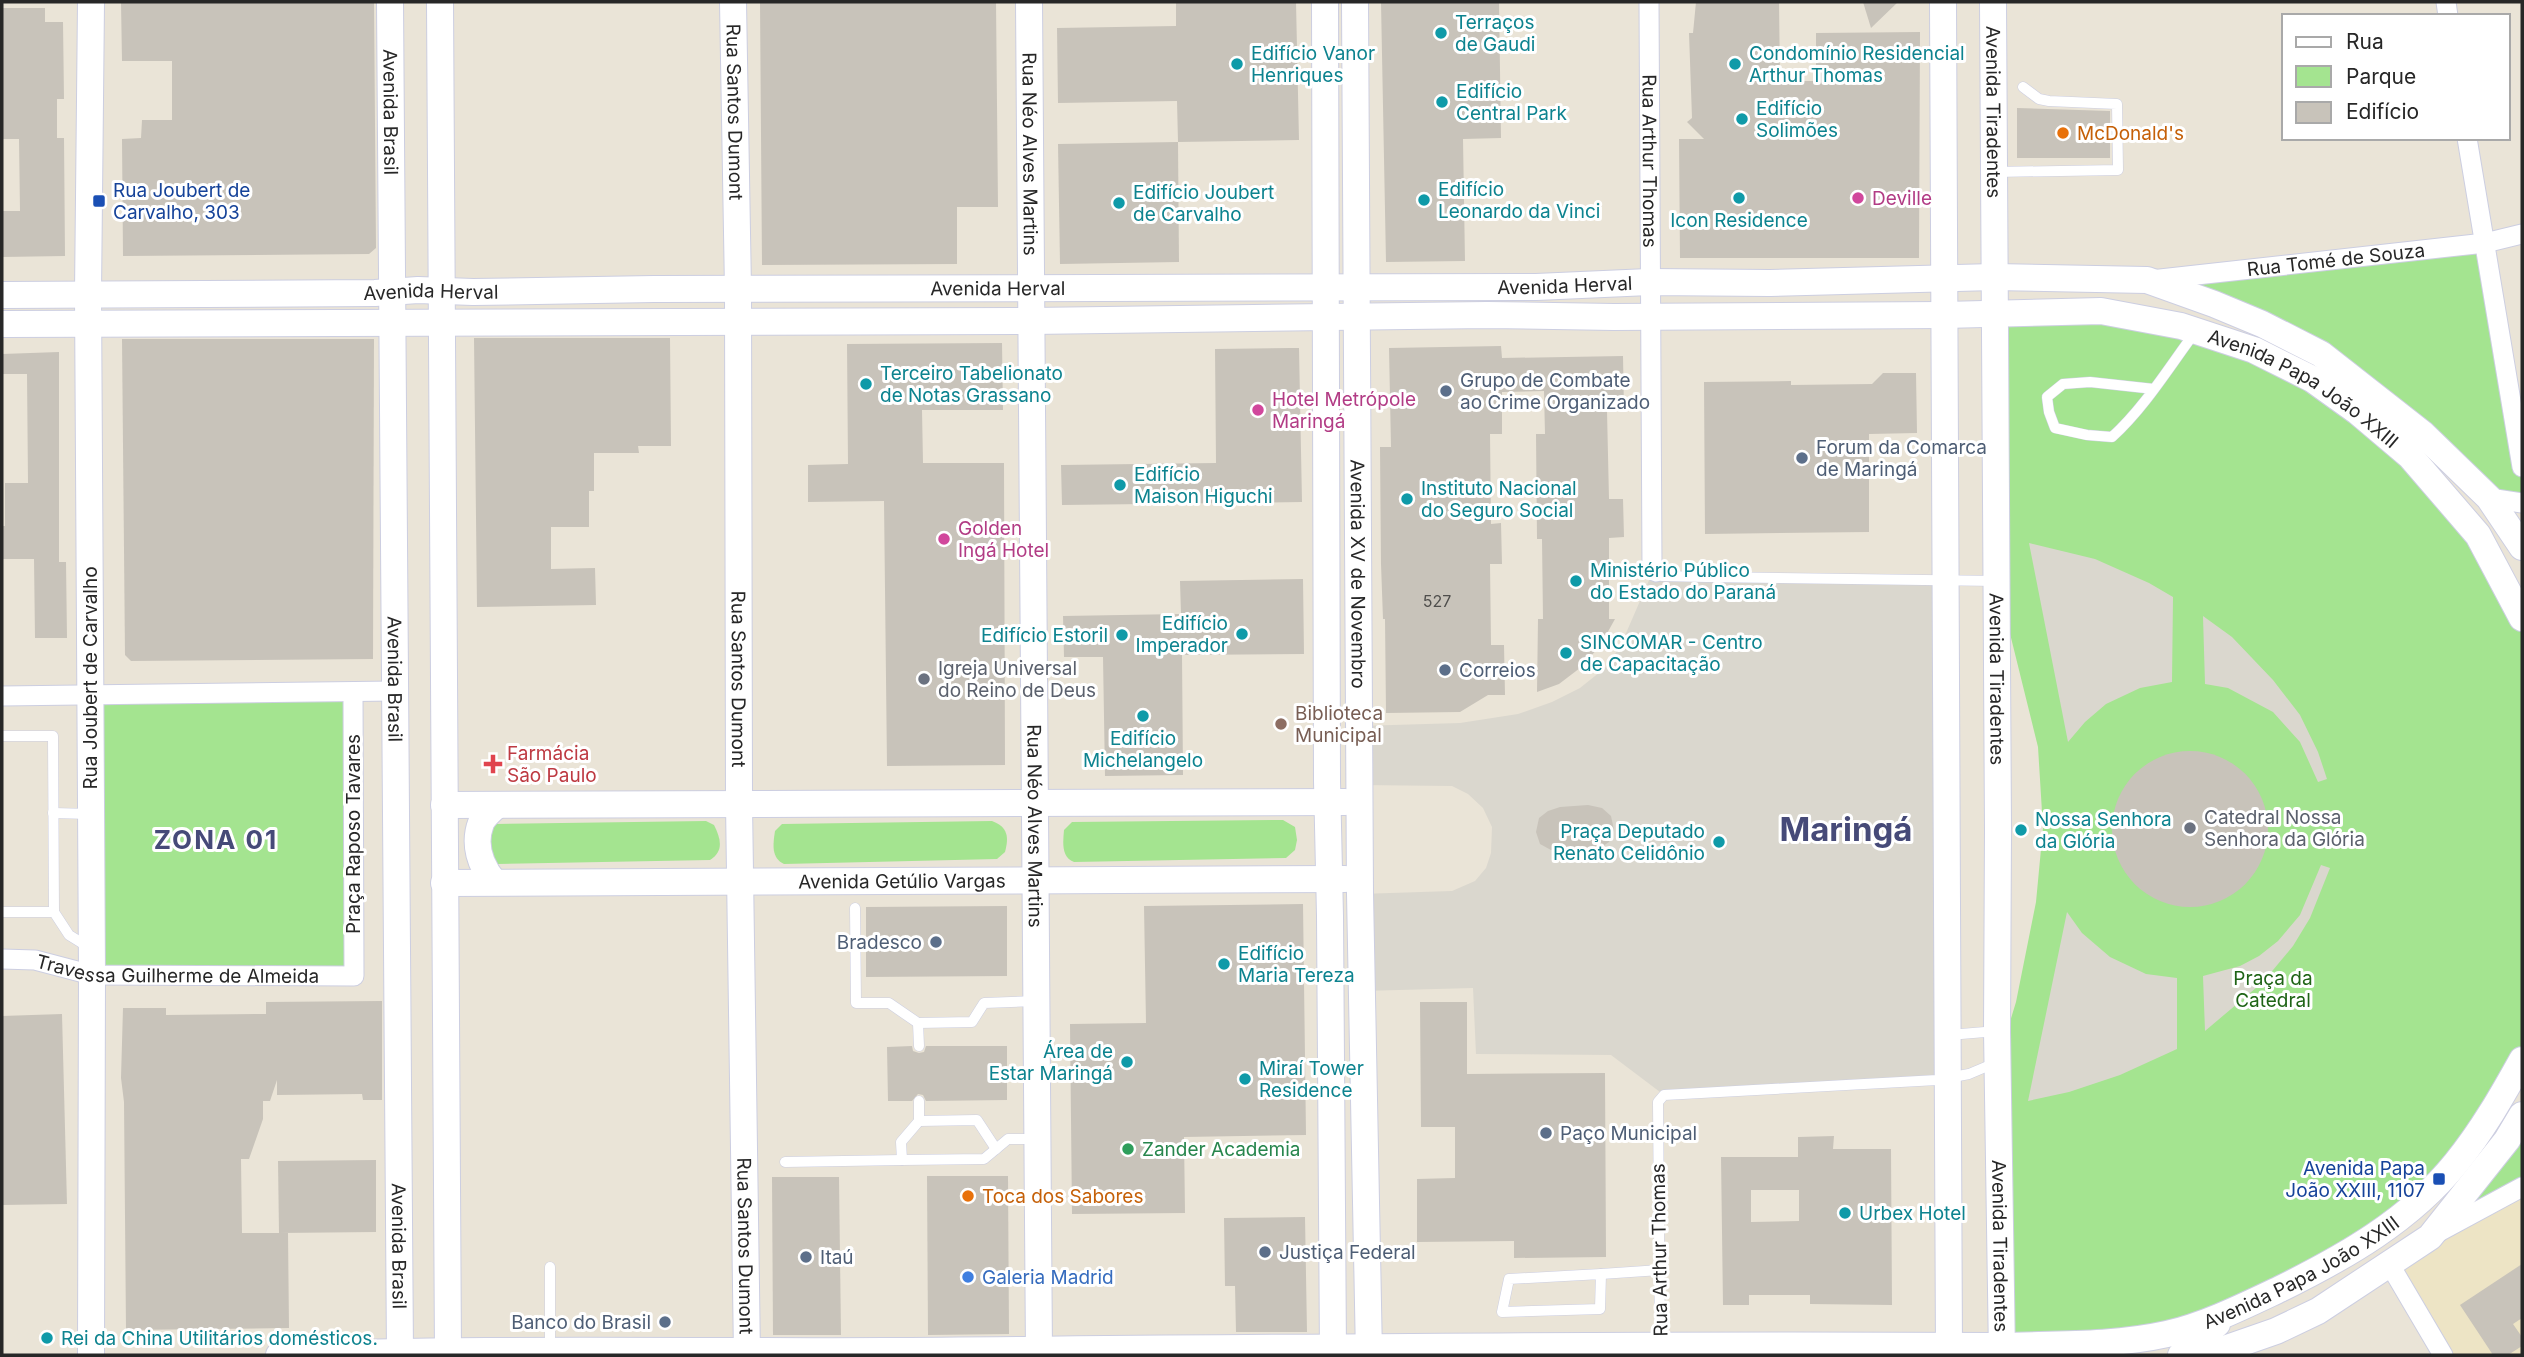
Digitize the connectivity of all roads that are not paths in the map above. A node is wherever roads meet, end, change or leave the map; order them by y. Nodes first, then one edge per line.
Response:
1 (91, 2) edge
2 (390, 2) edge
3 (440, 2) edge
4 (733, 2) edge
5 (1029, 2) edge
6 (1325, 2) edge
7 (1355, 2) edge
8 (1649, 2) edge
9 (1943, 2) edge
10 (1993, 2) edge
11 (2023, 87) dead end
12 (2467, 140) edge
13 (1994, 172) junction
14 (2522, 234) edge
15 (2485, 243) junction
16 (1994, 277) junction
17 (1944, 280) junction
18 (2147, 280) junction
19 (1649, 282) junction
20 (1770, 283) junction
21 (1356, 286) junction
22 (1326, 287) junction
23 (1536, 287) junction
24 (1030, 288) junction
25 (1150, 288) junction
26 (738, 289) junction
27 (918, 289) junction
28 (393, 291) junction
29 (440, 291) junction
30 (544, 291) junction
31 (88, 294) junction
32 (207, 294) junction
33 (2, 295) edge
34 (2214, 304) junction
35 (1993, 313) junction
36 (1487, 315) junction
37 (1823, 315) junction
38 (1944, 315) junction
39 (1650, 316) junction
40 (1326, 317) junction
41 (1356, 317) junction
42 (1185, 318) junction
43 (869, 320) junction
44 (594, 321) junction
45 (737, 321) junction
46 (1031, 321) junction
47 (258, 323) junction
48 (393, 323) junction
49 (441, 323) junction
50 (2, 324) edge
51 (89, 325) junction
52 (2189, 329) junction
53 (2154, 389) junction
54 (2522, 467) edge
55 (2489, 498) junction
56 (2522, 503) edge
57 (2522, 547) edge
58 (1656, 572) joint
59 (1945, 579) junction
60 (1997, 581) junction
61 (2522, 618) edge
62 (395, 691) junction
63 (353, 692) junction
64 (90, 695) junction
65 (2, 696) edge
66 (2, 736) edge
67 (1034, 803) junction
68 (1329, 803) junction
69 (1360, 803) junction
70 (739, 804) junction
71 (444, 805) junction
72 (497, 805) junction
73 (53, 813) junction
74 (91, 814) junction
75 (1034, 879) junction
76 (1329, 879) junction
77 (1360, 879) junction
78 (741, 881) junction
79 (494, 882) junction
80 (444, 883) junction
81 (855, 908) dead end
82 (2, 912) edge
83 (54, 912) junction
84 (2, 959) edge
85 (92, 962) junction
86 (354, 976) joint
87 (1035, 1001) junction
88 (918, 1023) junction
89 (1997, 1031) junction
90 (1947, 1035) junction
91 (919, 1046) dead end
92 (2522, 1060) edge
93 (1998, 1061) junction
94 (1948, 1079) junction
95 (919, 1101) dead end
96 (2522, 1115) edge
97 (919, 1121) junction
98 (1037, 1139) junction
99 (996, 1149) junction
100 (902, 1160) junction
101 (785, 1162) dead end
102 (2522, 1188) edge
103 (2430, 1237) junction
104 (2331, 1264) junction
105 (2390, 1265) junction
106 (550, 1267) dead end
107 (1660, 1270) junction
108 (1601, 1274) junction
109 (2232, 1312) junction
110 (1333, 1351) edge
111 (1368, 1351) edge
112 (1505, 1351) edge
113 (1660, 1351) edge
114 (1775, 1351) edge
115 (1949, 1351) edge
116 (2002, 1351) edge
117 (560, 1352) edge
118 (1039, 1352) edge
119 (1158, 1352) edge
120 (400, 1353) edge
121 (448, 1353) edge
122 (926, 1353) edge
123 (747, 1354) edge
124 (90, 1355) edge
125 (279, 1355) edge
126 (2181, 1355) edge
127 (2207, 1355) edge
128 (2443, 1355) edge

1 - 31 main road, Rua Joubert de Carvalho
2 - 28 main road, Avenida Brasil
3 - 29 main road
4 - 26 main road, Rua Santos Dumont
5 - 24 main road, Rua Néo Alves Martins
6 - 22 main road, Avenida XV de Novembro
7 - 21 main road, Avenida XV de Novembro
8 - 19 street, Rua Arthur Thomas
9 - 17 main road
10 - 13 main road, Avenida Tiradentes
11 - 13 lane
12 - 15 street
13 - 16 main road, Avenida Tiradentes
14 - 15 street, Rua Tomé de Souza
15 - 18 street, Rua Tomé de Souza
15 - 54 street
16 - 17 main road, Avenida Herval
16 - 18 main road, Avenida Papa João XXIII
16 - 35 main road, Avenida Tiradentes
17 - 20 main road, Avenida Herval
17 - 38 main road
18 - 34 main road, Avenida Papa João XXIII
19 - 20 main road, Avenida Herval
19 - 23 main road, Avenida Herval
19 - 39 street, Rua Arthur Thomas
20 - 37 main road
21 - 22 main road, Avenida Herval
21 - 23 main road, Avenida Herval
21 - 41 main road, Avenida XV de Novembro
22 - 25 main road, Avenida Herval
22 - 40 main road, Avenida XV de Novembro
23 - 36 main road
24 - 25 main road, Avenida Herval
24 - 27 main road, Avenida Herval
24 - 46 main road, Rua Néo Alves Martins
25 - 42 main road
26 - 27 main road, Avenida Herval
26 - 30 main road, Avenida Herval
26 - 45 main road, Rua Santos Dumont
27 - 43 main road
28 - 29 main road, Avenida Herval
28 - 32 main road, Avenida Herval
28 - 48 main road, Avenida Brasil
29 - 30 main road, Avenida Herval
29 - 49 main road
30 - 44 main road
31 - 32 main road, Avenida Herval
31 - 33 main road, Avenida Herval
31 - 51 main road, Rua Joubert de Carvalho
32 - 47 main road
34 - 52 main road
34 - 55 main road, Avenida Papa João XXIII
35 - 38 main road, Avenida Herval
35 - 52 main road, Avenida Papa João XXIII
35 - 60 main road, Avenida Tiradentes
36 - 39 main road, Avenida Herval
36 - 41 main road, Avenida Herval
37 - 38 main road, Avenida Herval
37 - 39 main road, Avenida Herval
38 - 59 main road
39 - 58 street, Rua Arthur Thomas
40 - 41 main road, Avenida Herval
40 - 42 main road, Avenida Herval
40 - 68 main road, Avenida XV de Novembro
41 - 69 main road, Avenida XV de Novembro
42 - 46 main road, Avenida Herval
43 - 45 main road, Avenida Herval
43 - 46 main road, Avenida Herval
44 - 45 main road, Avenida Herval
44 - 49 main road, Avenida Herval
45 - 70 main road, Rua Santos Dumont
46 - 67 main road, Rua Néo Alves Martins
47 - 48 main road, Avenida Herval
47 - 51 main road, Avenida Herval
48 - 49 main road, Avenida Herval
48 - 62 main road, Avenida Brasil
49 - 71 main road
50 - 51 main road, Avenida Herval
51 - 64 main road, Rua Joubert de Carvalho
52 - 53 lane
52 - 61 main road, Avenida Papa João XXIII
53 - 53 lane
55 - 56 street
55 - 57 main road, Avenida Papa João XXIII
58 - 59 lane
59 - 60 lane
59 - 90 main road
60 - 89 main road, Avenida Tiradentes
62 - 63 street
62 - 120 main road, Avenida Brasil
63 - 64 street
63 - 86 street, Praça Raposo Tavares
64 - 65 street
64 - 74 main road, Rua Joubert de Carvalho
66 - 73 lane
67 - 68 main road
67 - 70 main road
67 - 75 main road, Rua Néo Alves Martins
68 - 69 main road
68 - 76 main road, Avenida XV de Novembro
69 - 77 main road, Avenida XV de Novembro
70 - 72 main road
70 - 78 main road, Rua Santos Dumont
71 - 72 main road
71 - 80 main road
72 - 79 main road
73 - 74 lane
73 - 83 lane
74 - 85 main road, Rua Joubert de Carvalho
75 - 76 main road, Avenida Getúlio Vargas
75 - 78 main road, Avenida Getúlio Vargas
75 - 87 main road, Rua Néo Alves Martins
76 - 77 main road, Avenida Getúlio Vargas
76 - 110 main road, Avenida XV de Novembro
77 - 111 main road, Avenida XV de Novembro
78 - 79 main road, Avenida Getúlio Vargas
78 - 123 main road, Rua Santos Dumont
79 - 80 main road, Avenida Getúlio Vargas
80 - 121 main road
81 - 88 lane
82 - 83 lane
83 - 85 lane
84 - 85 street, Travessa Guilherme de Almeida
85 - 86 street, Travessa Guilherme de Almeida
85 - 124 main road, Rua Joubert de Carvalho
87 - 88 lane
87 - 98 main road, Rua Néo Alves Martins
88 - 91 lane
89 - 90 lane
89 - 93 main road, Avenida Tiradentes
90 - 94 main road
92 - 104 main road, Avenida Papa João XXIII
93 - 94 lane
93 - 116 main road, Avenida Tiradentes
94 - 107 lane, Rua Arthur Thomas
94 - 115 main road
95 - 97 lane
96 - 103 main road, Avenida Papa João XXIII
97 - 99 lane
97 - 100 lane
98 - 99 lane
98 - 118 main road, Rua Néo Alves Martins
99 - 100 lane
100 - 101 lane
102 - 103 street
103 - 105 main road, Avenida Papa João XXIII
104 - 105 main road
104 - 109 main road, Avenida Papa João XXIII
105 - 127 main road, Avenida Papa João XXIII
105 - 128 street
106 - 117 lane
107 - 108 lane
107 - 113 lane, Rua Arthur Thomas
108 - 108 lane
109 - 116 main road, Avenida Papa João XXIII
109 - 126 main road
110 - 111 main road, Avenida Papa João XXIII
110 - 119 main road, Avenida Papa João XXIII
111 - 112 main road, Avenida Papa João XXIII
112 - 113 main road, Avenida Papa João XXIII
113 - 114 main road, Avenida Papa João XXIII
114 - 115 main road, Avenida Papa João XXIII
115 - 116 main road, Avenida Papa João XXIII
117 - 121 main road, Avenida Papa João XXIII
117 - 123 main road, Avenida Papa João XXIII
118 - 119 main road, Avenida Papa João XXIII
118 - 122 main road, Avenida Papa João XXIII
120 - 121 main road, Avenida Papa João XXIII
120 - 125 main road, Avenida Papa João XXIII
122 - 123 main road, Avenida Papa João XXIII

